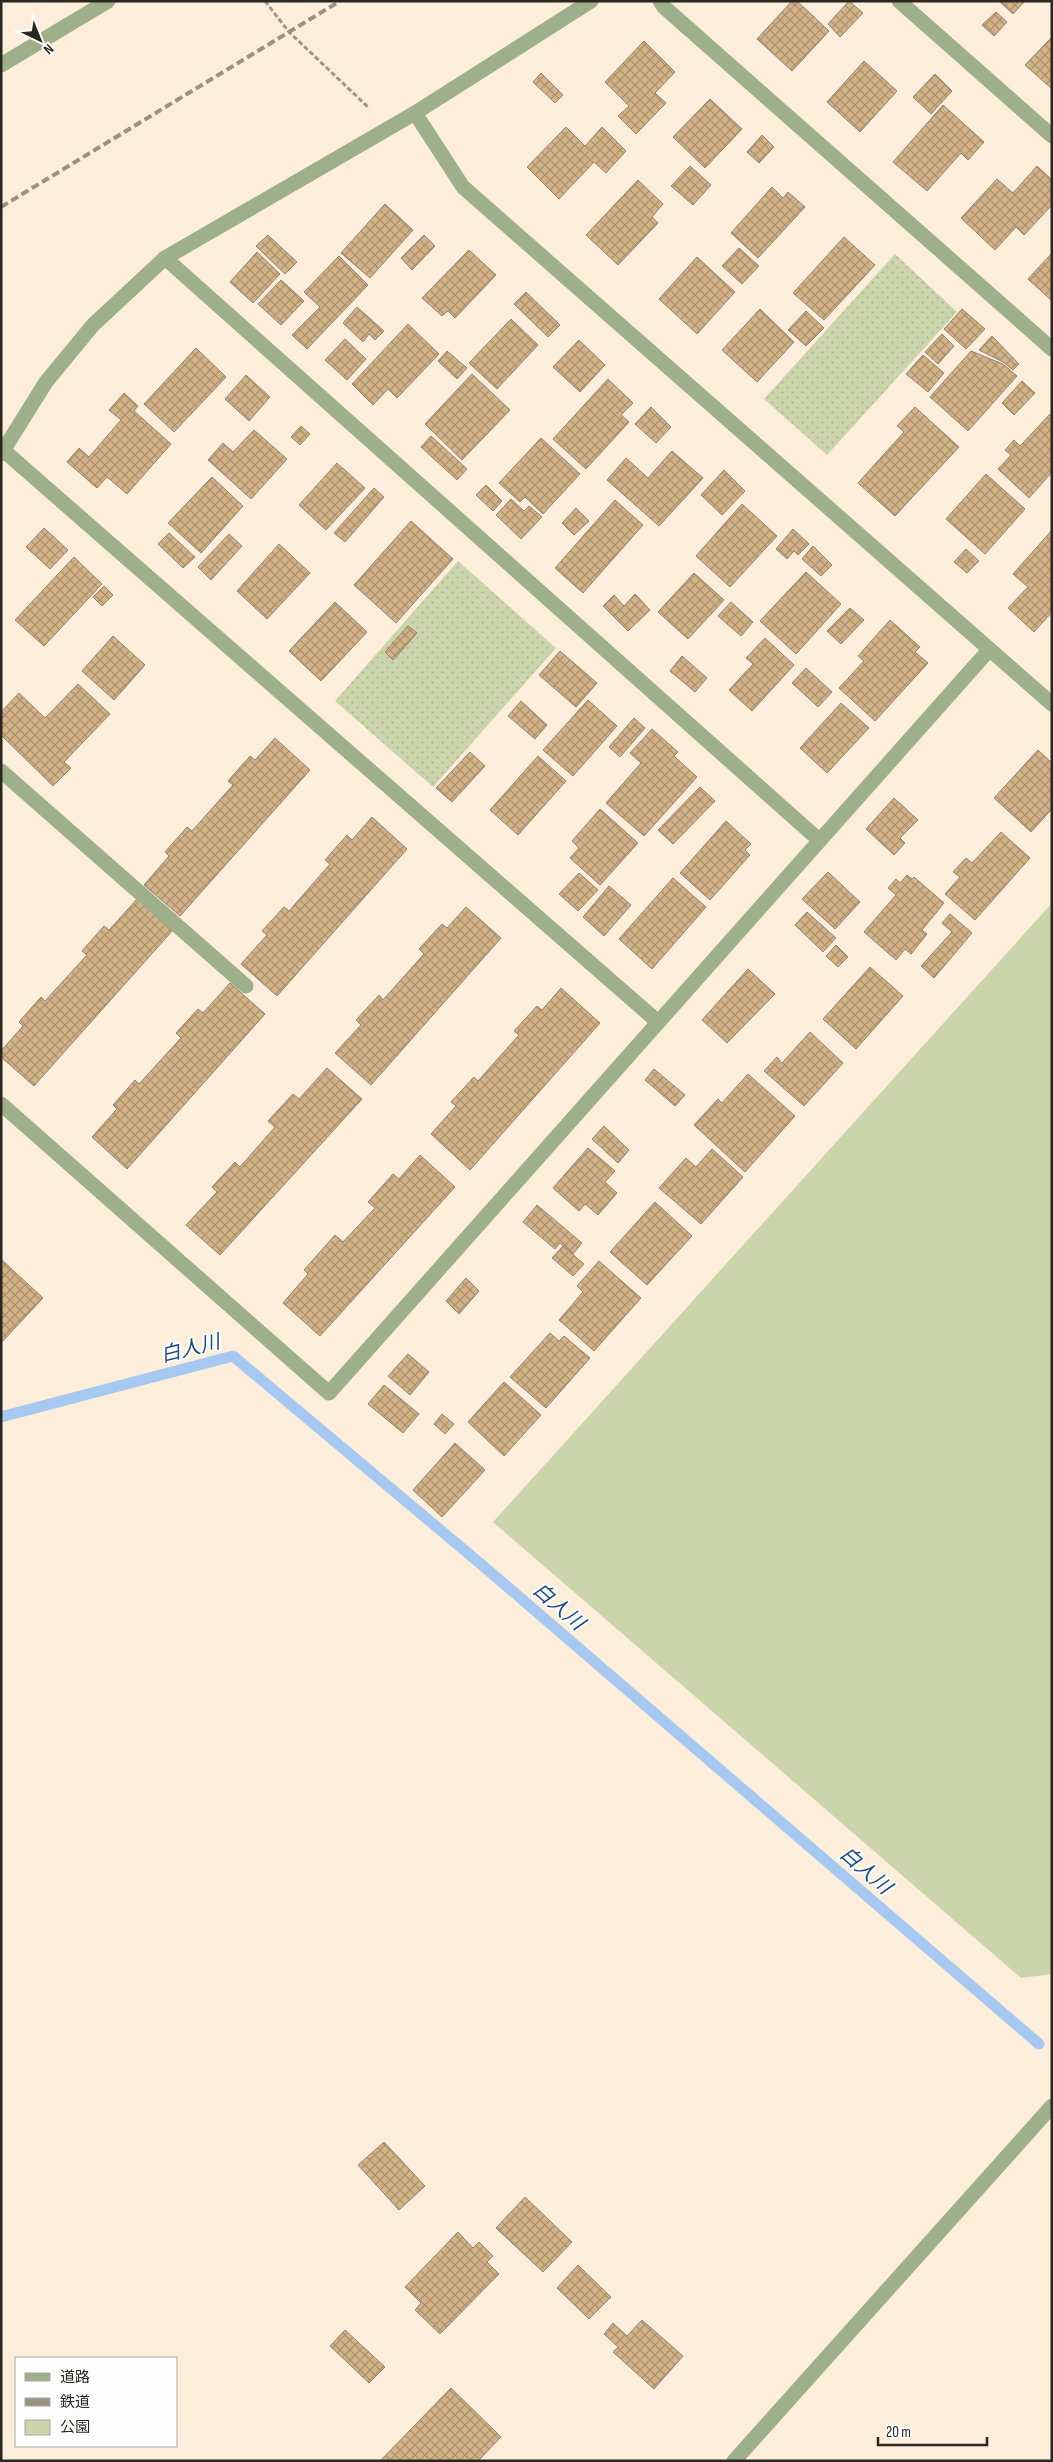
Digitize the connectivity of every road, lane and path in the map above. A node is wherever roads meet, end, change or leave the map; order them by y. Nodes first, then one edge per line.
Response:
1 (108, 1) edge
2 (265, 1) edge
3 (591, 1) edge
4 (660, 1) edge
5 (899, 1) edge
6 (1, 65) edge
7 (415, 113) junction
8 (390, 127) junction
9 (1052, 136) edge
10 (165, 258) junction
11 (1052, 349) edge
12 (2, 452) edge
13 (989, 650) junction
14 (1052, 704) edge
15 (1, 771) edge
16 (819, 840) junction
17 (246, 986) dead end
18 (658, 1022) junction
19 (1, 1104) edge
20 (1052, 2106) edge
21 (734, 2461) edge

1 - 6 street
2 - 8 path
3 - 7 street
4 - 11 street
5 - 9 street
7 - 8 street
7 - 13 street
8 - 10 street
10 - 12 street
10 - 16 street
12 - 18 street
13 - 14 street
13 - 16 street
15 - 17 street
16 - 18 street
18 - 19 street
20 - 21 street

